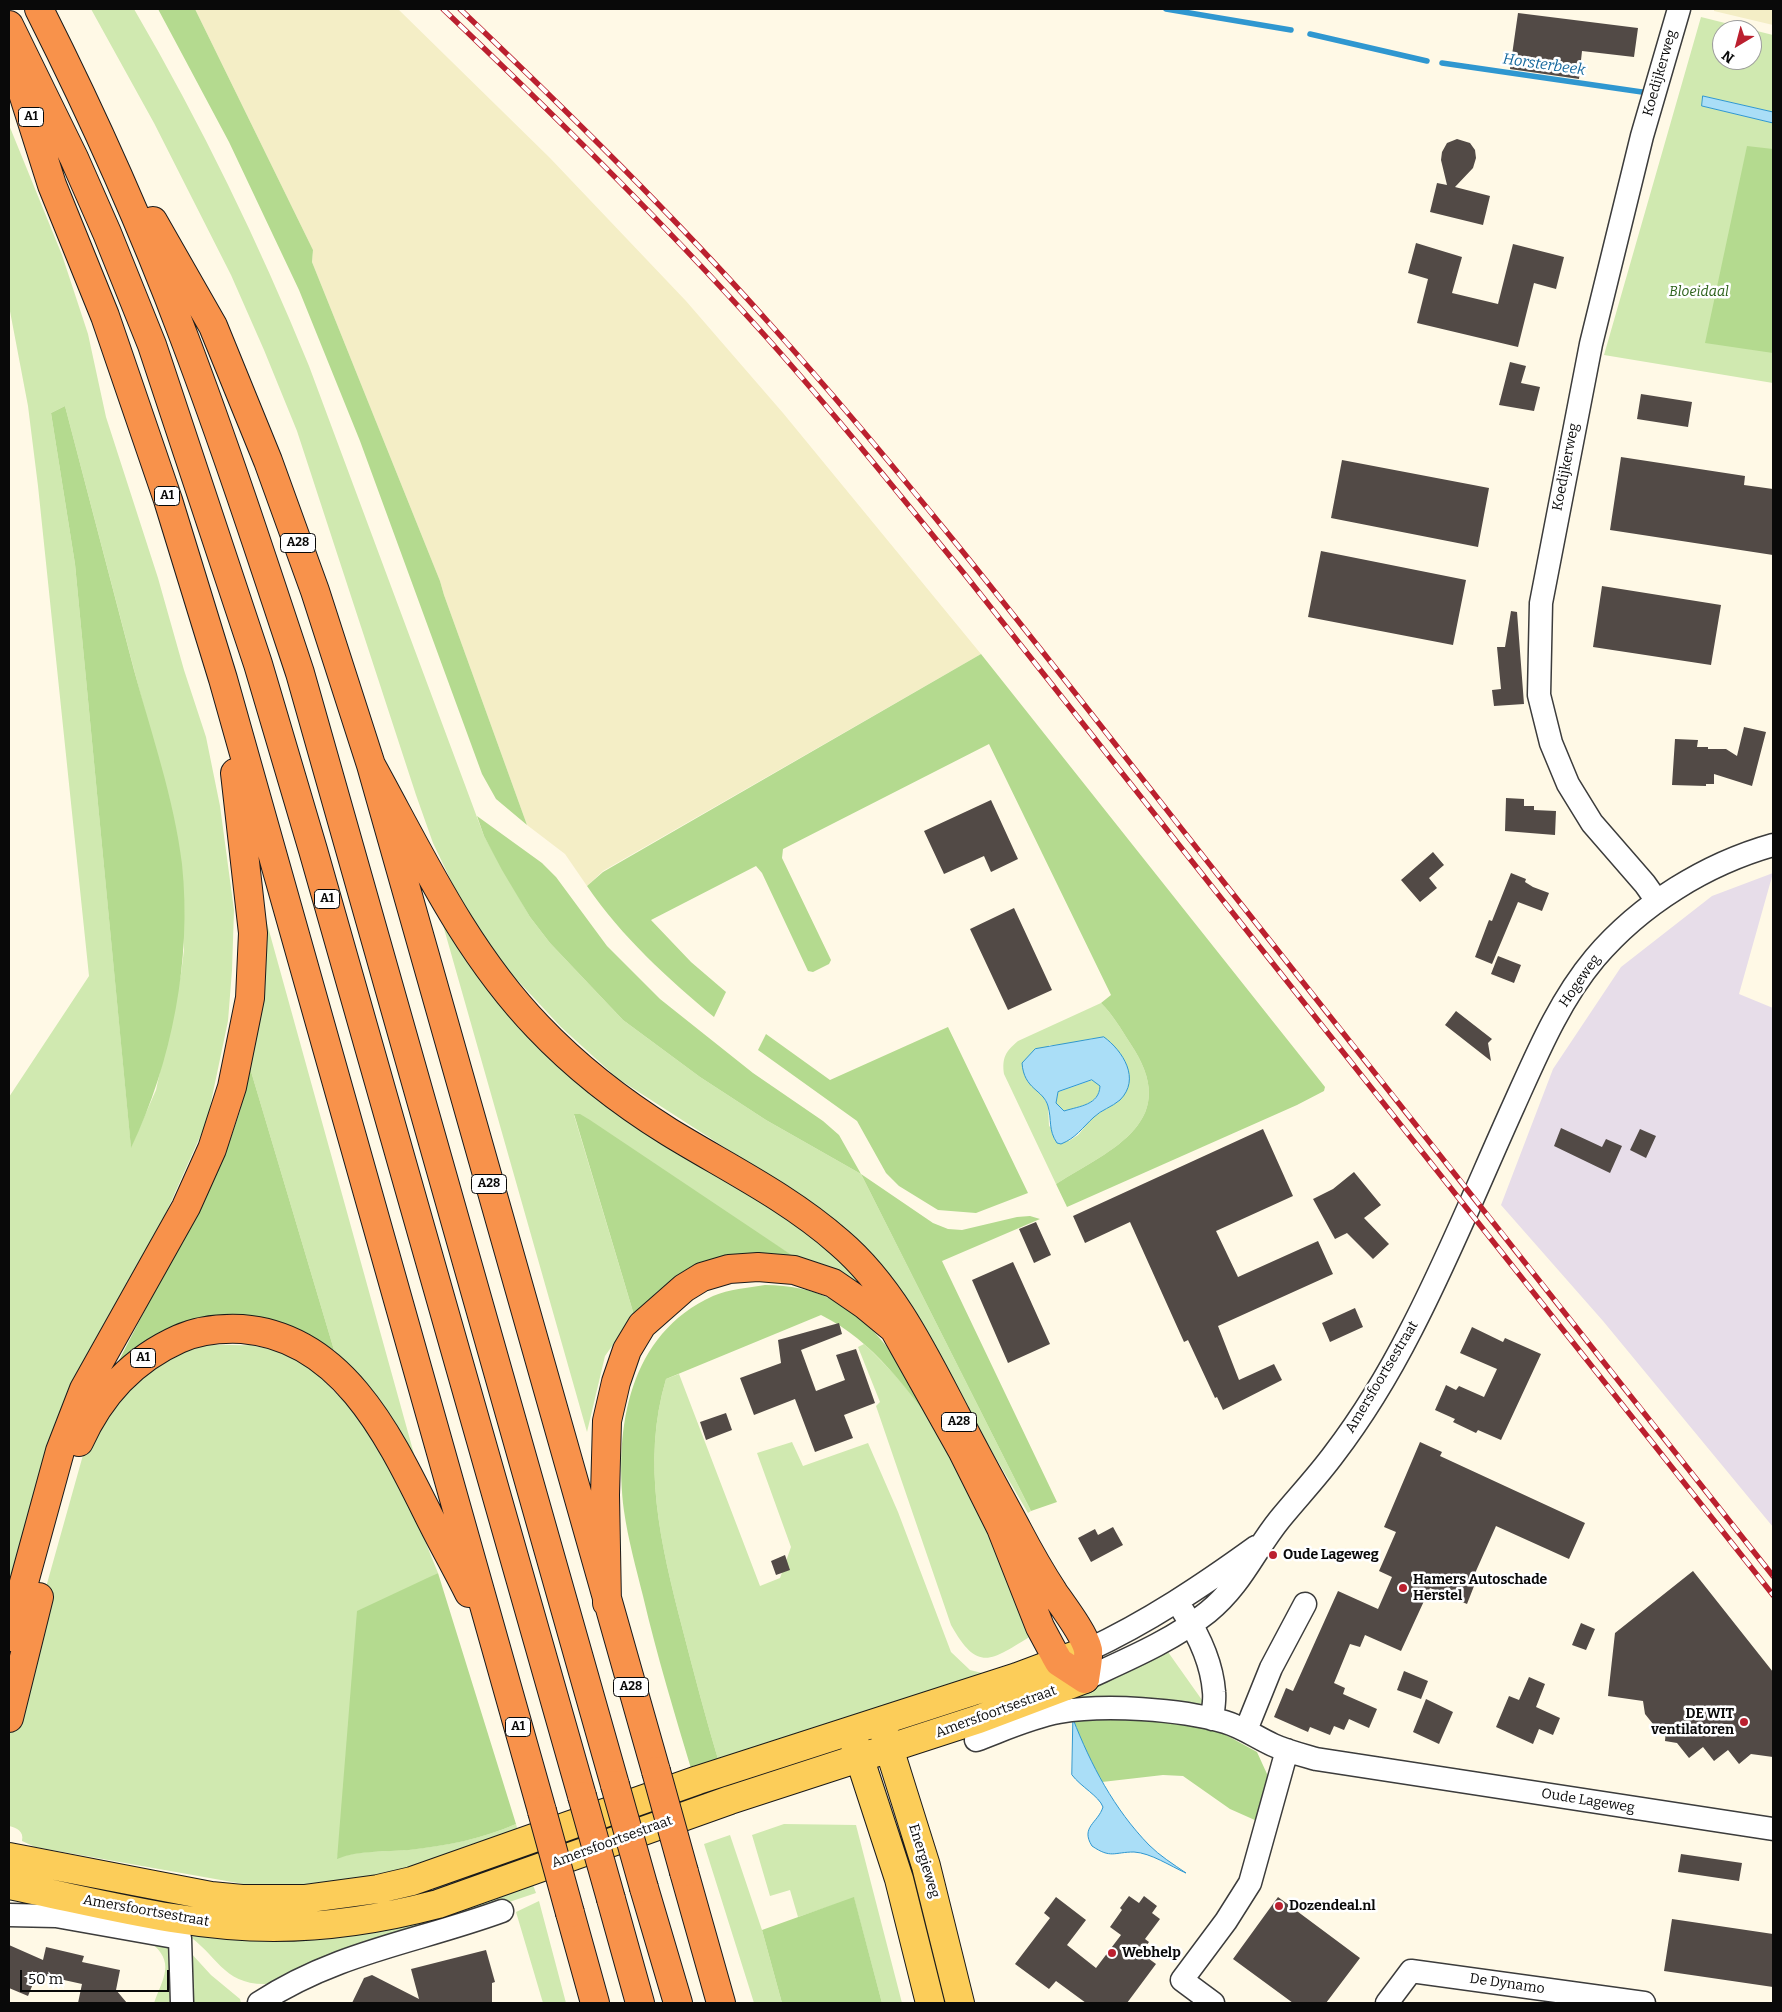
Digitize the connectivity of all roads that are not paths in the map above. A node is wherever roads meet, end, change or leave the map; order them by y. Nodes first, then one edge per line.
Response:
1 (39, 9) edge
2 (1679, 9) edge
3 (9, 25) edge
4 (9, 50) edge
5 (87, 108) junction
6 (224, 679) junction
7 (371, 765) junction
8 (1773, 845) edge
9 (1657, 901) junction
10 (1472, 1196) joint
11 (1265, 1540) junction
12 (1178, 1602) junction
13 (607, 1604) junction
14 (1305, 1604) dead end
15 (1192, 1624) junction
16 (9, 1637) edge
17 (495, 1643) junction
18 (1088, 1650) junction
19 (1059, 1662) junction
20 (1085, 1679) junction
21 (9, 1718) edge
22 (1212, 1719) junction
23 (881, 1721) junction
24 (1246, 1730) junction
25 (851, 1731) junction
26 (976, 1740) dead end
27 (890, 1749) junction
28 (1287, 1750) junction
29 (859, 1758) junction
30 (1773, 1829) edge
31 (9, 1857) edge
32 (9, 1885) edge
33 (502, 1911) dead end
34 (9, 1915) edge
35 (182, 2003) edge
36 (259, 2003) edge
37 (596, 2003) edge
38 (640, 2003) edge
39 (678, 2003) edge
40 (721, 2003) edge
41 (930, 2003) edge
42 (960, 2003) edge
43 (1213, 2003) edge
44 (1387, 2003) edge
45 (1644, 2003) edge

1 - 5 highway
2 - 9 street, Koedijkerweg
3 - 38 highway, A1, bridge
4 - 6 highway, A1
5 - 7 highway, A28
5 - 39 highway, bridge
6 - 16 highway, A1
6 - 17 highway, A1
7 - 13 highway, A28
7 - 18 highway, A28
8 - 9 street, Hogeweg
9 - 10 street, Hogeweg
10 - 11 street, Amersfoortsestraat
11 - 12 street, Amersfoortsestraat
11 - 15 street, Amersfoortsestraat
12 - 15 street
12 - 18 street, Amersfoortsestraat
13 - 19 highway, A28
13 - 40 highway, A28, bridge
14 - 24 street
15 - 20 street, Amersfoortsestraat
15 - 22 street
17 - 21 highway, A1
17 - 37 highway, A1, bridge
18 - 19 main road, Amersfoortsestraat
18 - 20 highway
19 - 20 highway, A28
19 - 23 main road, Amersfoortsestraat
20 - 27 main road, Amersfoortsestraat
22 - 24 street, Oude Lageweg
22 - 26 street, Amersfoortsestraat
23 - 25 main road, Amersfoortsestraat
23 - 27 main road, Energieweg
24 - 28 street, Oude Lageweg
25 - 29 main road
25 - 31 main road, Amersfoortsestraat
27 - 29 main road, Amersfoortsestraat
27 - 42 main road, Energieweg
28 - 30 street, Oude Lageweg
28 - 43 street
29 - 32 main road, Amersfoortsestraat
29 - 41 main road
33 - 36 street
34 - 35 street, Amersfoortsestraat
44 - 45 street, De Dynamo

